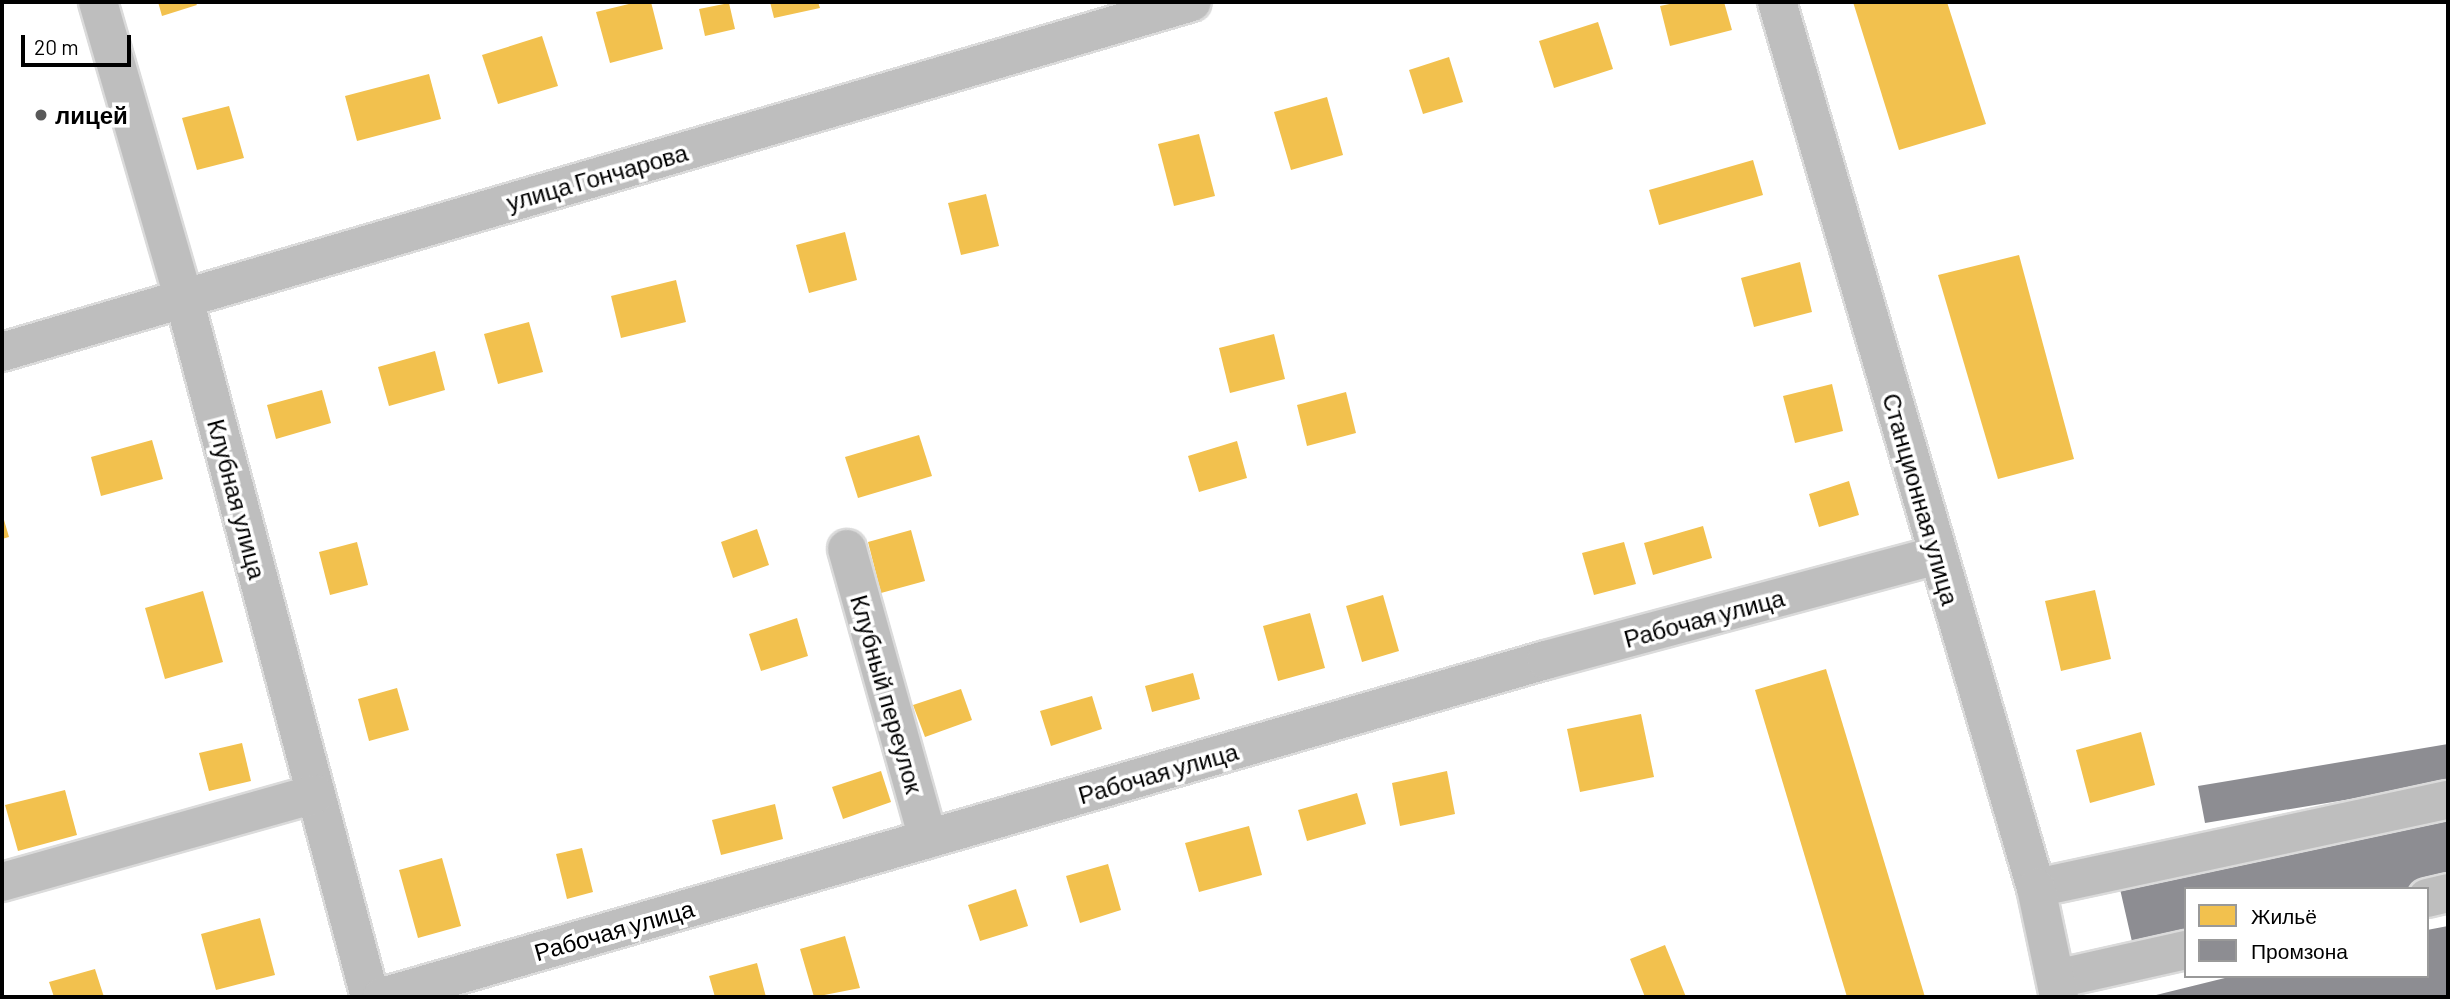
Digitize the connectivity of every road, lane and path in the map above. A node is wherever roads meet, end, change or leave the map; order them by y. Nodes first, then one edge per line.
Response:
1 (98, 2) edge
2 (1192, 2) edge
3 (1777, 2) edge
4 (184, 299) junction
5 (2, 352) edge
6 (847, 549) dead end
7 (1937, 555) junction
8 (315, 794) junction
9 (2448, 800) edge
10 (928, 839) junction
11 (2, 882) edge
12 (2036, 888) junction
13 (2448, 894) edge
14 (2429, 898) edge
15 (2184, 951) edge
16 (2075, 986) edge
17 (370, 997) edge
18 (382, 997) edge

1 - 4 street, Клубная улица
2 - 4 street, улица Гончарова
3 - 7 street, Станционная улица
4 - 5 street, улица Гончарова
4 - 8 street, Клубная улица
6 - 10 street, Клубный переулок
7 - 10 street, Рабочая улица
7 - 12 street, Станционная улица
8 - 11 street
8 - 17 street, Клубная улица
9 - 12 street
10 - 18 street, Рабочая улица
12 - 16 street, Станционная улица
13 - 14 street
15 - 16 street

